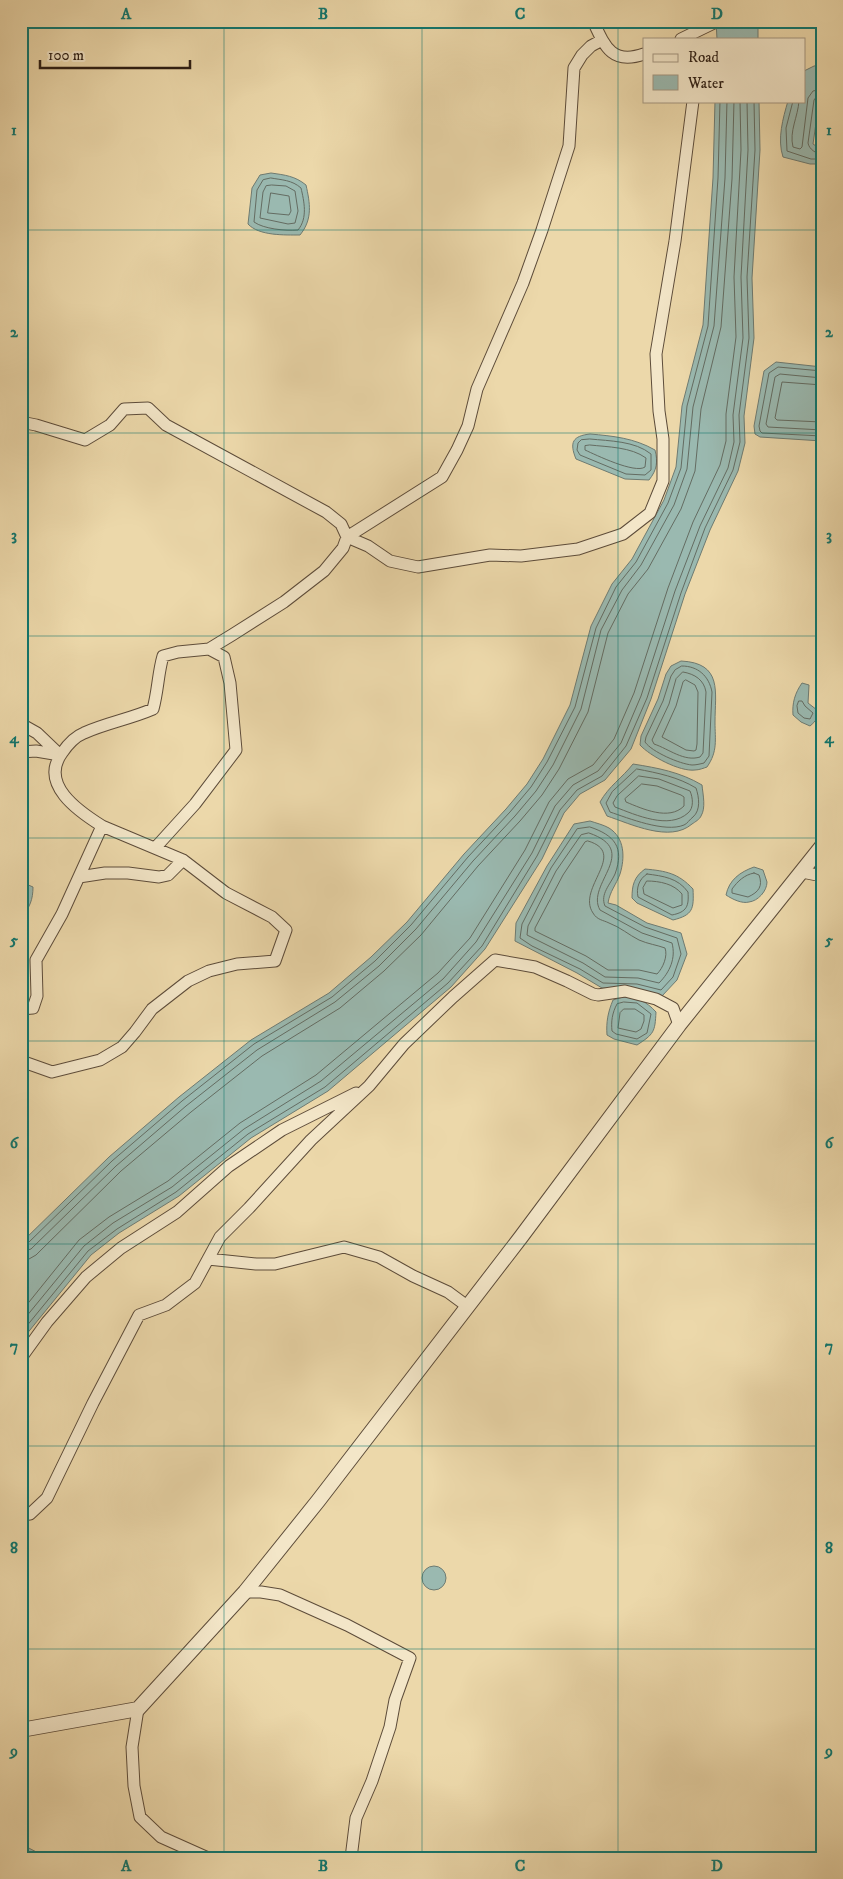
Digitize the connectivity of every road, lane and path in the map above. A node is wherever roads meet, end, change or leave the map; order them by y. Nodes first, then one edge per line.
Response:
1 (593, 21) edge
2 (718, 21) edge
3 (683, 38) edge
4 (602, 40) junction
5 (643, 54) edge
6 (693, 102) edge
7 (21, 422) edge
8 (347, 537) junction
9 (209, 649) junction
10 (21, 724) edge
11 (21, 752) edge
12 (60, 755) junction
13 (102, 826) junction
14 (822, 846) edge
15 (156, 848) junction
16 (183, 860) junction
17 (802, 872) junction
18 (822, 876) edge
19 (79, 877) junction
20 (21, 1009) edge
21 (679, 1025) junction
22 (21, 1061) edge
23 (369, 1086) junction
24 (208, 1259) junction
25 (467, 1306) junction
26 (21, 1358) edge
27 (21, 1514) edge
28 (245, 1592) junction
29 (138, 1709) junction
30 (21, 1730) edge
31 (208, 1858) edge
32 (351, 1858) edge

1 - 4 street
2 - 3 street
4 - 5 street
4 - 8 street
6 - 8 street
7 - 8 street
8 - 9 street
9 - 12 street
9 - 15 street
10 - 12 street
11 - 12 street
12 - 13 street
13 - 15 street
13 - 19 street
14 - 17 street
15 - 16 street
16 - 19 street
16 - 22 street
17 - 18 street
17 - 21 street
19 - 20 street
21 - 23 street
21 - 25 street
23 - 24 street
23 - 26 street
24 - 25 street
24 - 27 street
25 - 28 street
28 - 29 street
28 - 32 street
29 - 30 street
29 - 31 street

